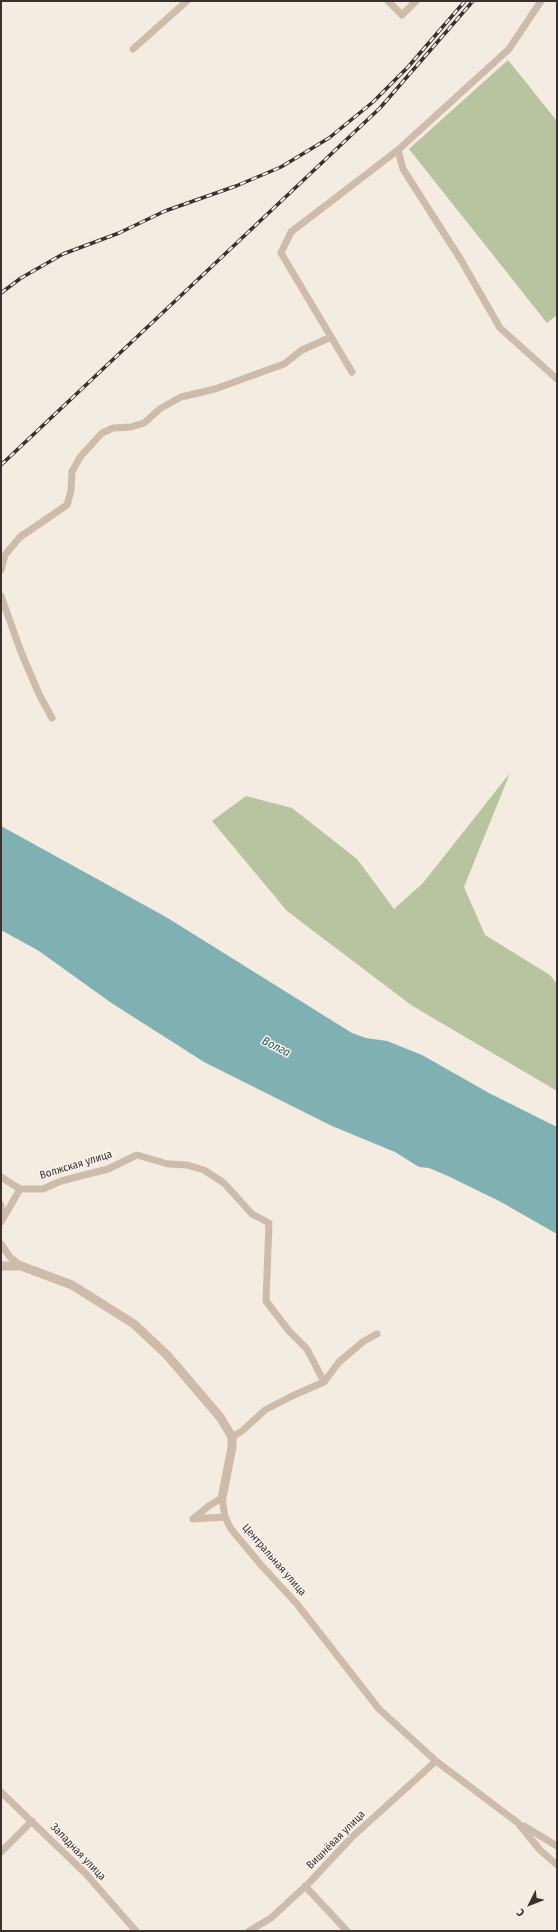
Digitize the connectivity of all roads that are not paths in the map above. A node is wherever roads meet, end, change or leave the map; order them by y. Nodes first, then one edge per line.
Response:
1 (187, 1) edge
2 (388, 1) edge
3 (416, 1) edge
4 (541, 1) edge
5 (133, 49) dead end
6 (398, 150) junction
7 (331, 337) junction
8 (352, 372) dead end
9 (557, 379) edge
10 (1, 570) edge
11 (1, 596) edge
12 (52, 718) dead end
13 (1, 1177) edge
14 (20, 1189) junction
15 (1, 1204) edge
16 (1, 1220) edge
17 (1, 1244) edge
18 (1, 1266) edge
19 (21, 1266) junction
20 (377, 1334) dead end
21 (324, 1382) junction
22 (232, 1437) junction
23 (222, 1498) junction
24 (225, 1518) junction
25 (436, 1761) junction
26 (1, 1792) edge
27 (32, 1821) junction
28 (518, 1823) junction
29 (557, 1846) edge
30 (1, 1852) edge
31 (557, 1866) edge
32 (305, 1886) junction
33 (136, 1931) edge
34 (249, 1931) edge
35 (348, 1931) edge

1 - 5 street
2 - 3 street
4 - 6 street
6 - 7 street
6 - 9 street
7 - 8 street
7 - 10 street
11 - 12 street
13 - 14 street
14 - 16 street
14 - 21 street, Волжская улица
15 - 16 street
17 - 19 street
18 - 19 street
19 - 22 street
20 - 21 street
21 - 22 street
22 - 23 street, Центральная улица
23 - 24 street, Центральная улица
23 - 24 street
24 - 25 street, Центральная улица
25 - 28 street, Центральная улица
25 - 32 street, Вишнёвая улица
26 - 27 street, Западная улица
27 - 30 street
27 - 33 street, Западная улица
28 - 29 street
28 - 31 street, Центральная улица
32 - 34 street, Вишнёвая улица
32 - 35 street

